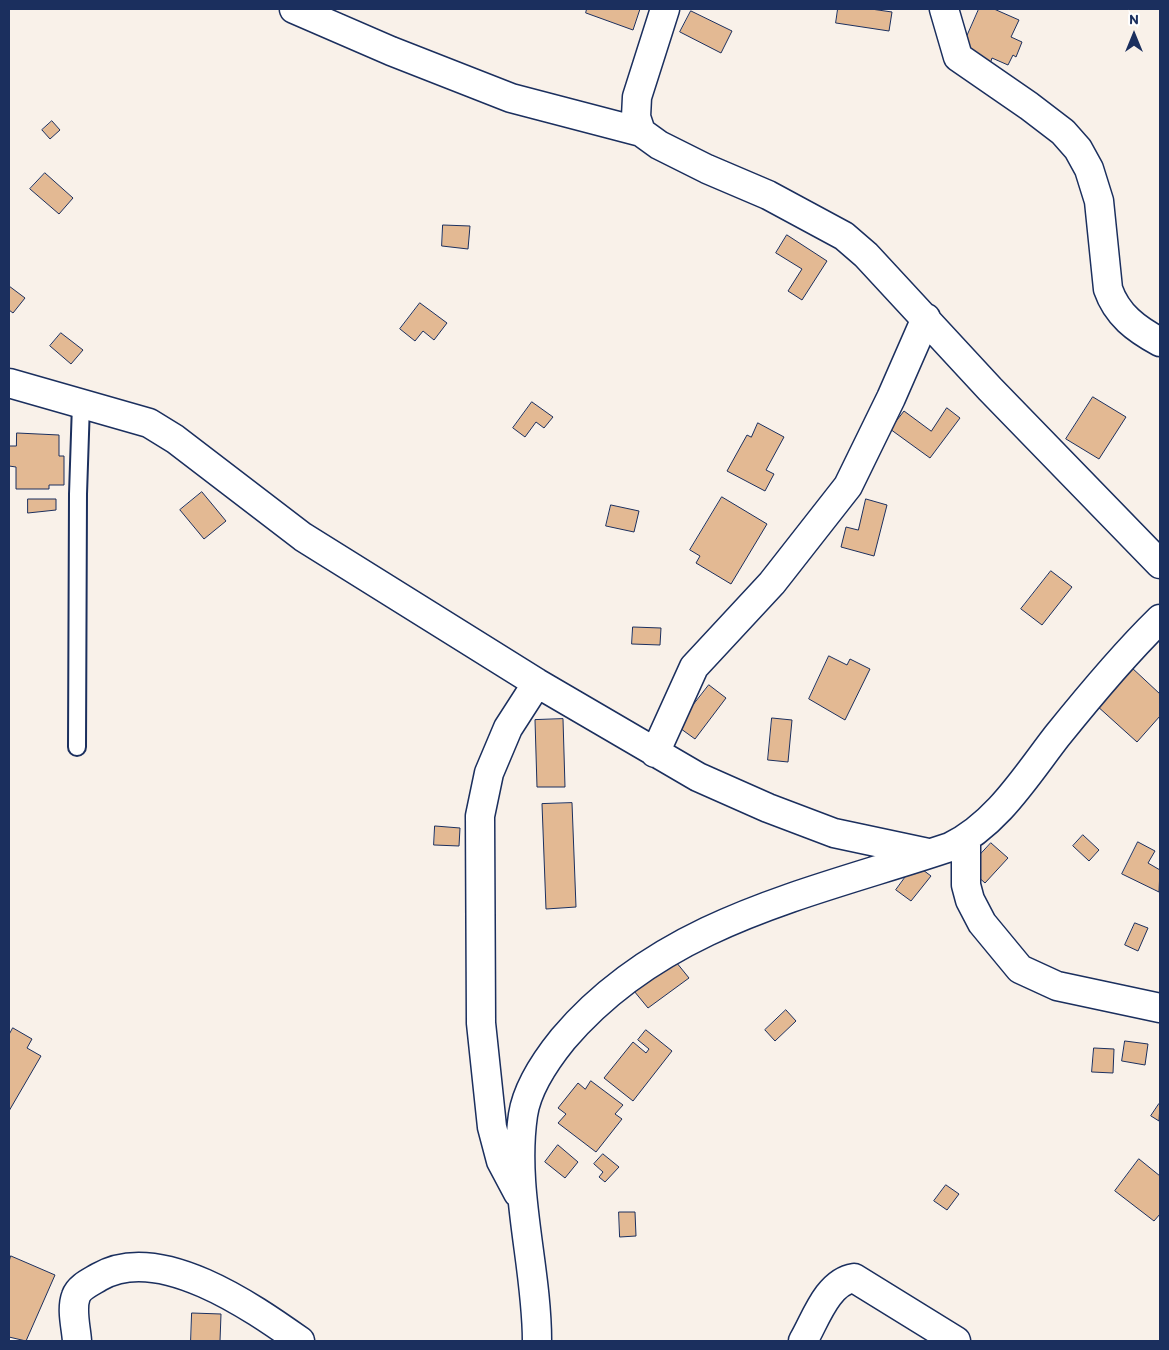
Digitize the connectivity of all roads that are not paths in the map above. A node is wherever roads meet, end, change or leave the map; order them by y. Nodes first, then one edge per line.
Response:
1 (294, 9) edge
2 (665, 9) edge
3 (944, 9) edge
4 (641, 132) junction
5 (926, 318) junction
6 (1160, 342) edge
7 (9, 383) edge
8 (81, 404) junction
9 (1160, 564) edge
10 (1160, 619) edge
11 (537, 683) junction
12 (77, 746) dead end
13 (655, 753) junction
14 (966, 839) junction
15 (930, 853) junction
16 (1160, 1008) edge
17 (523, 1200) junction
18 (77, 1341) edge
19 (300, 1341) edge
20 (537, 1341) edge
21 (803, 1341) edge
22 (956, 1341) edge

1 - 4 street
2 - 4 street
3 - 6 street
4 - 5 street
5 - 9 street
5 - 13 street
7 - 8 street
8 - 11 street
8 - 12 lane
10 - 14 street
11 - 13 street
11 - 17 street
13 - 15 street
14 - 15 street
14 - 16 street
15 - 17 street
17 - 20 street
18 - 19 street
21 - 22 street

